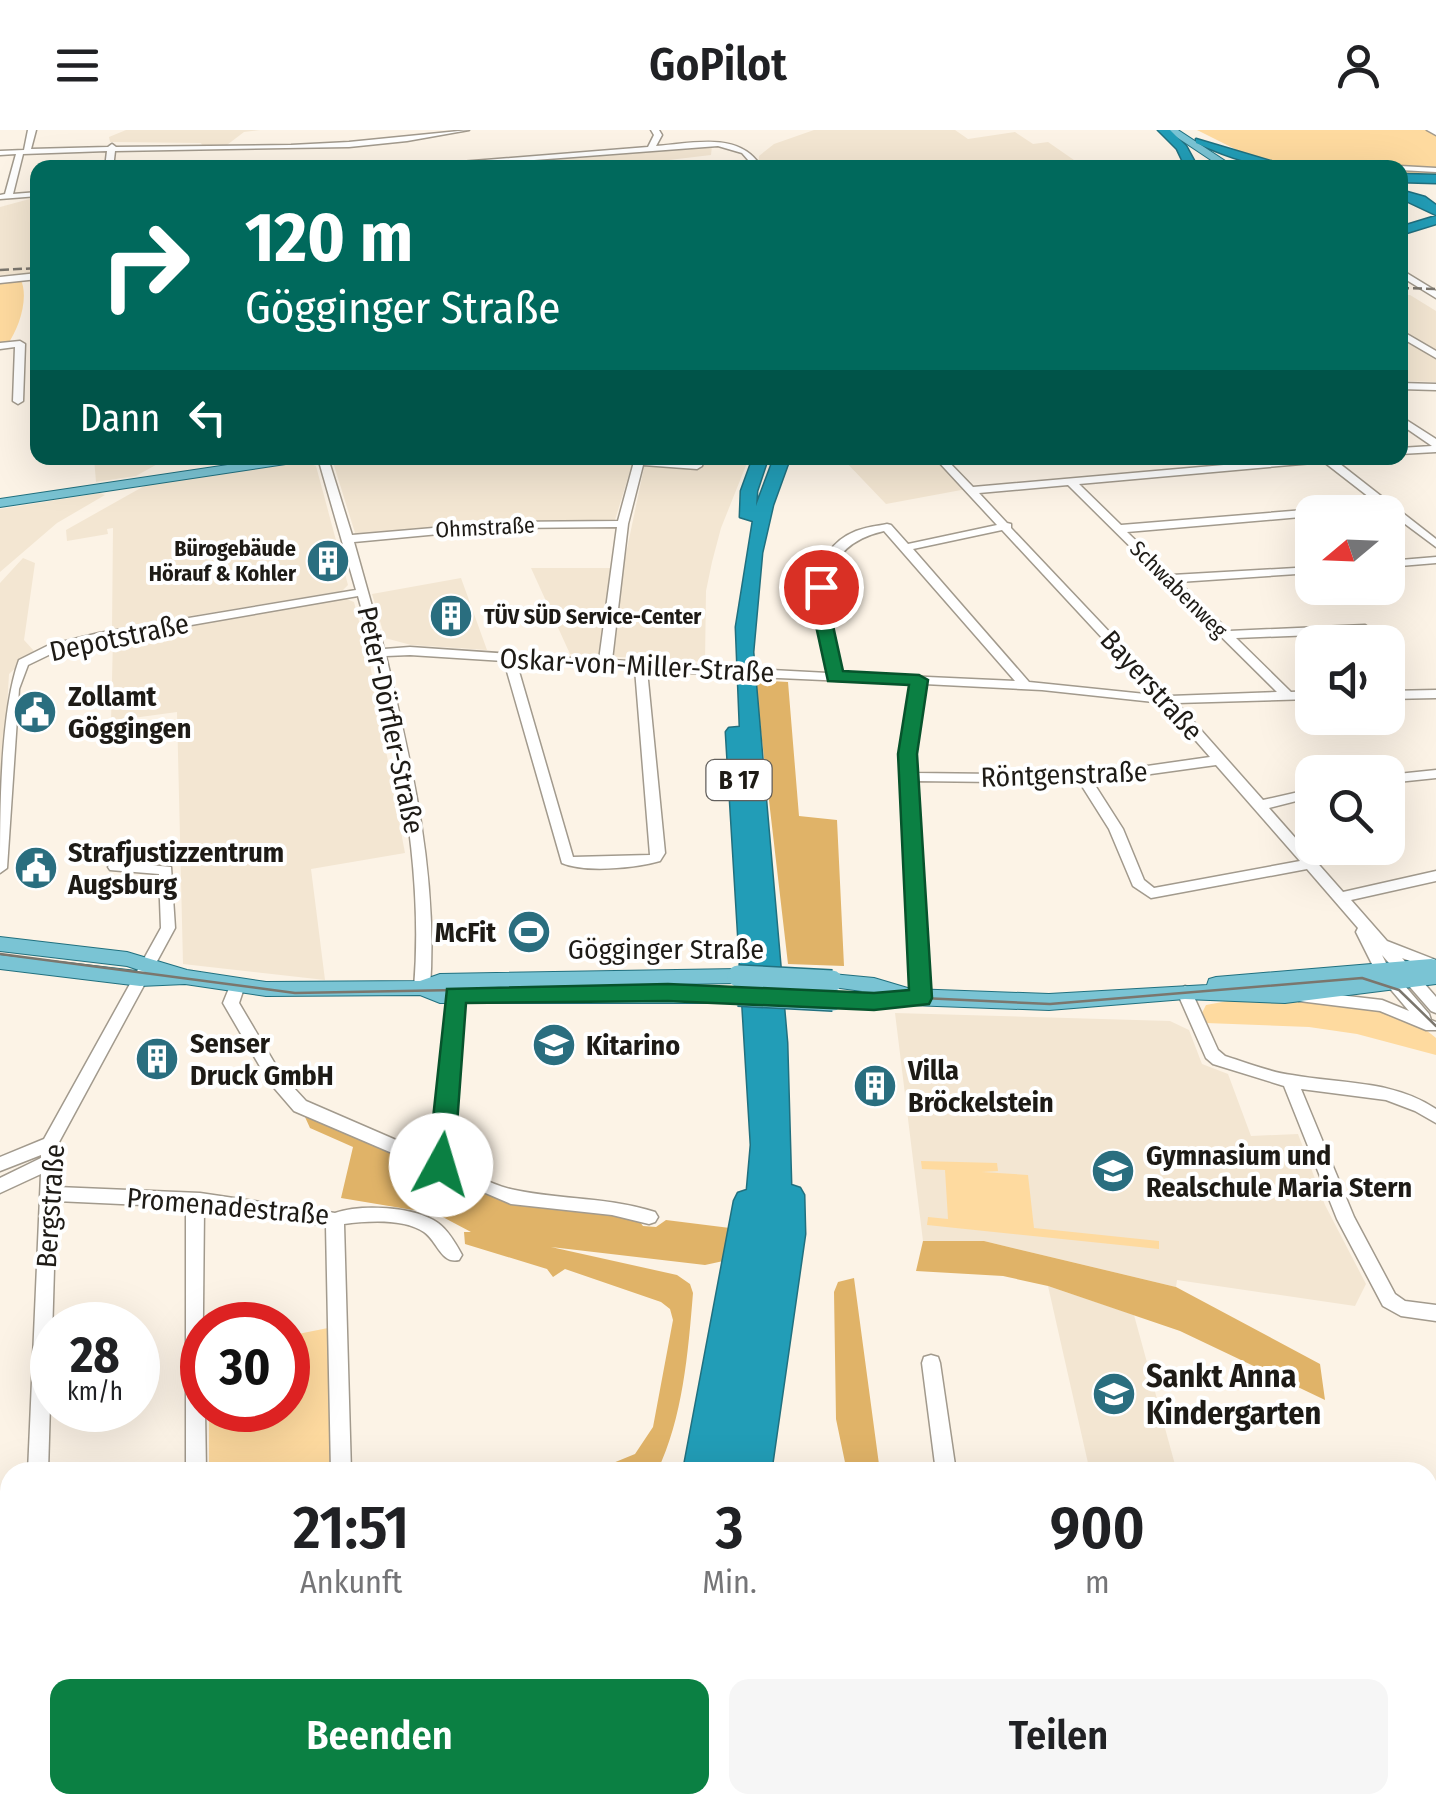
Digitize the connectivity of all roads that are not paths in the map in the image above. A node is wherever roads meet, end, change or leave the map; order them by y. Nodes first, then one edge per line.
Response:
1 (32, 130) edge
2 (465, 130) edge
3 (655, 130) edge
4 (1167, 130) edge
5 (1184, 130) edge
6 (440, 135) junction
7 (1200, 140) joint
8 (112, 146) junction
9 (651, 148) junction
10 (191, 150) junction
11 (23, 151) junction
12 (0, 153) edge
13 (109, 160) edge
14 (189, 160) edge
15 (449, 160) edge
16 (490, 160) edge
17 (753, 160) edge
18 (1188, 160) edge
19 (1232, 160) edge
20 (1234, 160) edge
21 (1408, 168) edge
22 (1436, 170) edge
23 (1436, 183) edge
24 (1408, 185) edge
25 (1408, 191) edge
26 (30, 194) edge
27 (4, 196) edge
28 (1436, 211) edge
29 (1436, 220) edge
30 (1408, 228) edge
31 (30, 277) edge
32 (1408, 277) edge
33 (0, 280) edge
34 (1436, 294) edge
35 (1408, 339) edge
36 (0, 346) edge
37 (1436, 356) edge
38 (1408, 386) edge
39 (1436, 386) edge
40 (18, 401) dead end
41 (1408, 425) edge
42 (1436, 446) edge
43 (1408, 450) edge
44 (252, 465) edge
45 (325, 465) edge
46 (638, 465) edge
47 (758, 465) edge
48 (768, 465) edge
49 (779, 465) edge
50 (788, 465) edge
51 (947, 465) edge
52 (1253, 465) edge
53 (1337, 465) edge
54 (1071, 482) junction
55 (974, 490) junction
56 (1373, 495) edge
57 (0, 503) edge
58 (853, 512) dead end
59 (1295, 515) edge
60 (754, 518) junction
61 (1405, 520) edge
62 (624, 524) junction
63 (1008, 526) junction
64 (880, 528) junction
65 (1118, 528) junction
66 (348, 539) junction
67 (1436, 544) edge
68 (908, 547) junction
69 (1436, 560) edge
70 (1405, 563) edge
71 (1295, 571) edge
72 (1169, 579) junction
73 (363, 592) junction
74 (1295, 632) edge
75 (1226, 635) junction
76 (381, 653) junction
77 (509, 658) junction
78 (605, 664) junction
79 (641, 667) junction
80 (834, 677) junction
81 (919, 680) junction
82 (1026, 685) junction
83 (1436, 694) edge
84 (1405, 695) edge
85 (1288, 696) junction
86 (1295, 696) edge
87 (1168, 700) junction
88 (1220, 760) junction
89 (1436, 774) edge
90 (908, 777) junction
91 (1405, 777) edge
92 (1084, 779) junction
93 (1295, 797) edge
94 (1258, 806) junction
95 (1295, 849) edge
96 (1303, 865) edge
97 (1309, 865) edge
98 (115, 866) dead end
99 (0, 868) edge
100 (1436, 876) edge
101 (1338, 898) junction
102 (1356, 920) junction
103 (1379, 941) junction
104 (0, 944) edge
105 (0, 962) edge
106 (1436, 965) edge
107 (145, 972) junction
108 (1396, 974) junction
109 (1436, 977) edge
110 (237, 985) junction
111 (738, 985) junction
112 (422, 988) junction
113 (1185, 992) junction
114 (455, 995) junction
115 (1285, 995) junction
116 (916, 998) junction
117 (1436, 1007) edge
118 (1433, 1028) edge
119 (1290, 1082) junction
120 (1436, 1116) edge
121 (772, 1152) junction
122 (49, 1153) junction
123 (0, 1164) edge
124 (441, 1165) junction
125 (0, 1186) edge
126 (48, 1194) junction
127 (195, 1200) junction
128 (649, 1217) dead end
129 (335, 1220) junction
130 (453, 1255) dead end
131 (1436, 1313) edge
132 (931, 1363) dead end
133 (38, 1462) edge
134 (196, 1462) edge
135 (341, 1462) edge
136 (719, 1462) edge
137 (720, 1462) edge
138 (758, 1462) edge
139 (945, 1462) edge

1 - 11 street
2 - 6 street
3 - 9 street
4 - 18 highway
4 - 19 main road
5 - 7 main road
6 - 10 street
6 - 15 street
7 - 20 highway
8 - 10 street
8 - 11 street
8 - 13 street
9 - 16 street
9 - 17 street
10 - 14 street
11 - 12 street
11 - 27 street
21 - 22 street
23 - 24 highway
25 - 28 highway
26 - 27 street
29 - 30 highway
31 - 33 street
32 - 34 street
35 - 37 street
36 - 40 street
38 - 39 street
41 - 42 street
42 - 43 street
44 - 57 main road
45 - 66 street, Peter-Dörfler-Straße
46 - 62 street
47 - 60 highway
48 - 60 highway, B 17
49 - 60 highway, B 17
50 - 60 highway
51 - 55 street, Bayerstraße
52 - 54 street
53 - 56 street
54 - 55 street
54 - 65 street, Schwabenweg
55 - 63 street, Bayerstraße
58 - 64 street
59 - 65 street
60 - 121 highway, B 17
61 - 67 street
62 - 66 street, Ohmstraße
62 - 78 street
63 - 68 street
63 - 87 street, Bayerstraße
64 - 68 street
64 - 80 street
65 - 72 street, Schwabenweg
66 - 73 street, Peter-Dörfler-Straße
68 - 82 street
69 - 70 street
71 - 72 street
72 - 75 street, Schwabenweg
73 - 76 street, Peter-Dörfler-Straße
73 - 99 street, Depotstraße
74 - 75 street
75 - 85 street, Schwabenweg
76 - 77 street, Oskar-von-Miller-Straße
76 - 112 street, Peter-Dörfler-Straße
77 - 78 street, Oskar-von-Miller-Straße
77 - 79 street
78 - 79 street, Oskar-von-Miller-Straße
79 - 80 street, Oskar-von-Miller-Straße, bridge
80 - 81 street, Oskar-von-Miller-Straße
81 - 82 street, Oskar-von-Miller-Straße
81 - 90 street
82 - 87 street, Oskar-von-Miller-Straße
83 - 84 street
85 - 86 street, Oskar-von-Miller-Straße
85 - 87 street, Oskar-von-Miller-Straße
87 - 88 street, Bayerstraße
88 - 92 street, Röntgenstraße
88 - 94 street, Bayerstraße
89 - 91 street
90 - 92 street, Röntgenstraße
90 - 116 street
92 - 96 street
93 - 94 street
94 - 95 street, Bayerstraße
97 - 101 street, Bayerstraße
98 - 107 street
100 - 101 street
101 - 102 street, Bayerstraße
102 - 103 street, Bayerstraße
102 - 108 street, Bayerstraße
103 - 106 street, Bayerstraße
103 - 108 street, Bayerstraße
104 - 107 main road, Gögginger Straße
105 - 107 main road, Gögginger Straße
106 - 108 main road
107 - 110 main road, Gögginger Straße
107 - 122 street, Bergstraße
108 - 109 main road
108 - 113 main road, Gögginger Straße
108 - 115 main road, Gögginger Straße
108 - 117 street
108 - 118 street
110 - 112 main road, Gögginger Straße
110 - 124 street
111 - 112 main road, Gögginger Straße
111 - 114 main road, Gögginger Straße
111 - 116 main road, Gögginger Straße, bridge
112 - 114 main road, Gögginger Straße
113 - 115 main road, Gögginger Straße
113 - 116 main road, Gögginger Straße
113 - 119 street
114 - 124 street
115 - 118 street
119 - 120 street
119 - 131 street
121 - 136 highway
121 - 137 highway, B 17
121 - 138 highway
122 - 123 street
122 - 125 street
122 - 126 street, Bergstraße
124 - 128 street
126 - 127 street, Promenadestraße
126 - 133 street, Bergstraße
127 - 129 street, Promenadestraße
127 - 134 street
129 - 130 street, Promenadestraße
129 - 135 street
132 - 139 street

